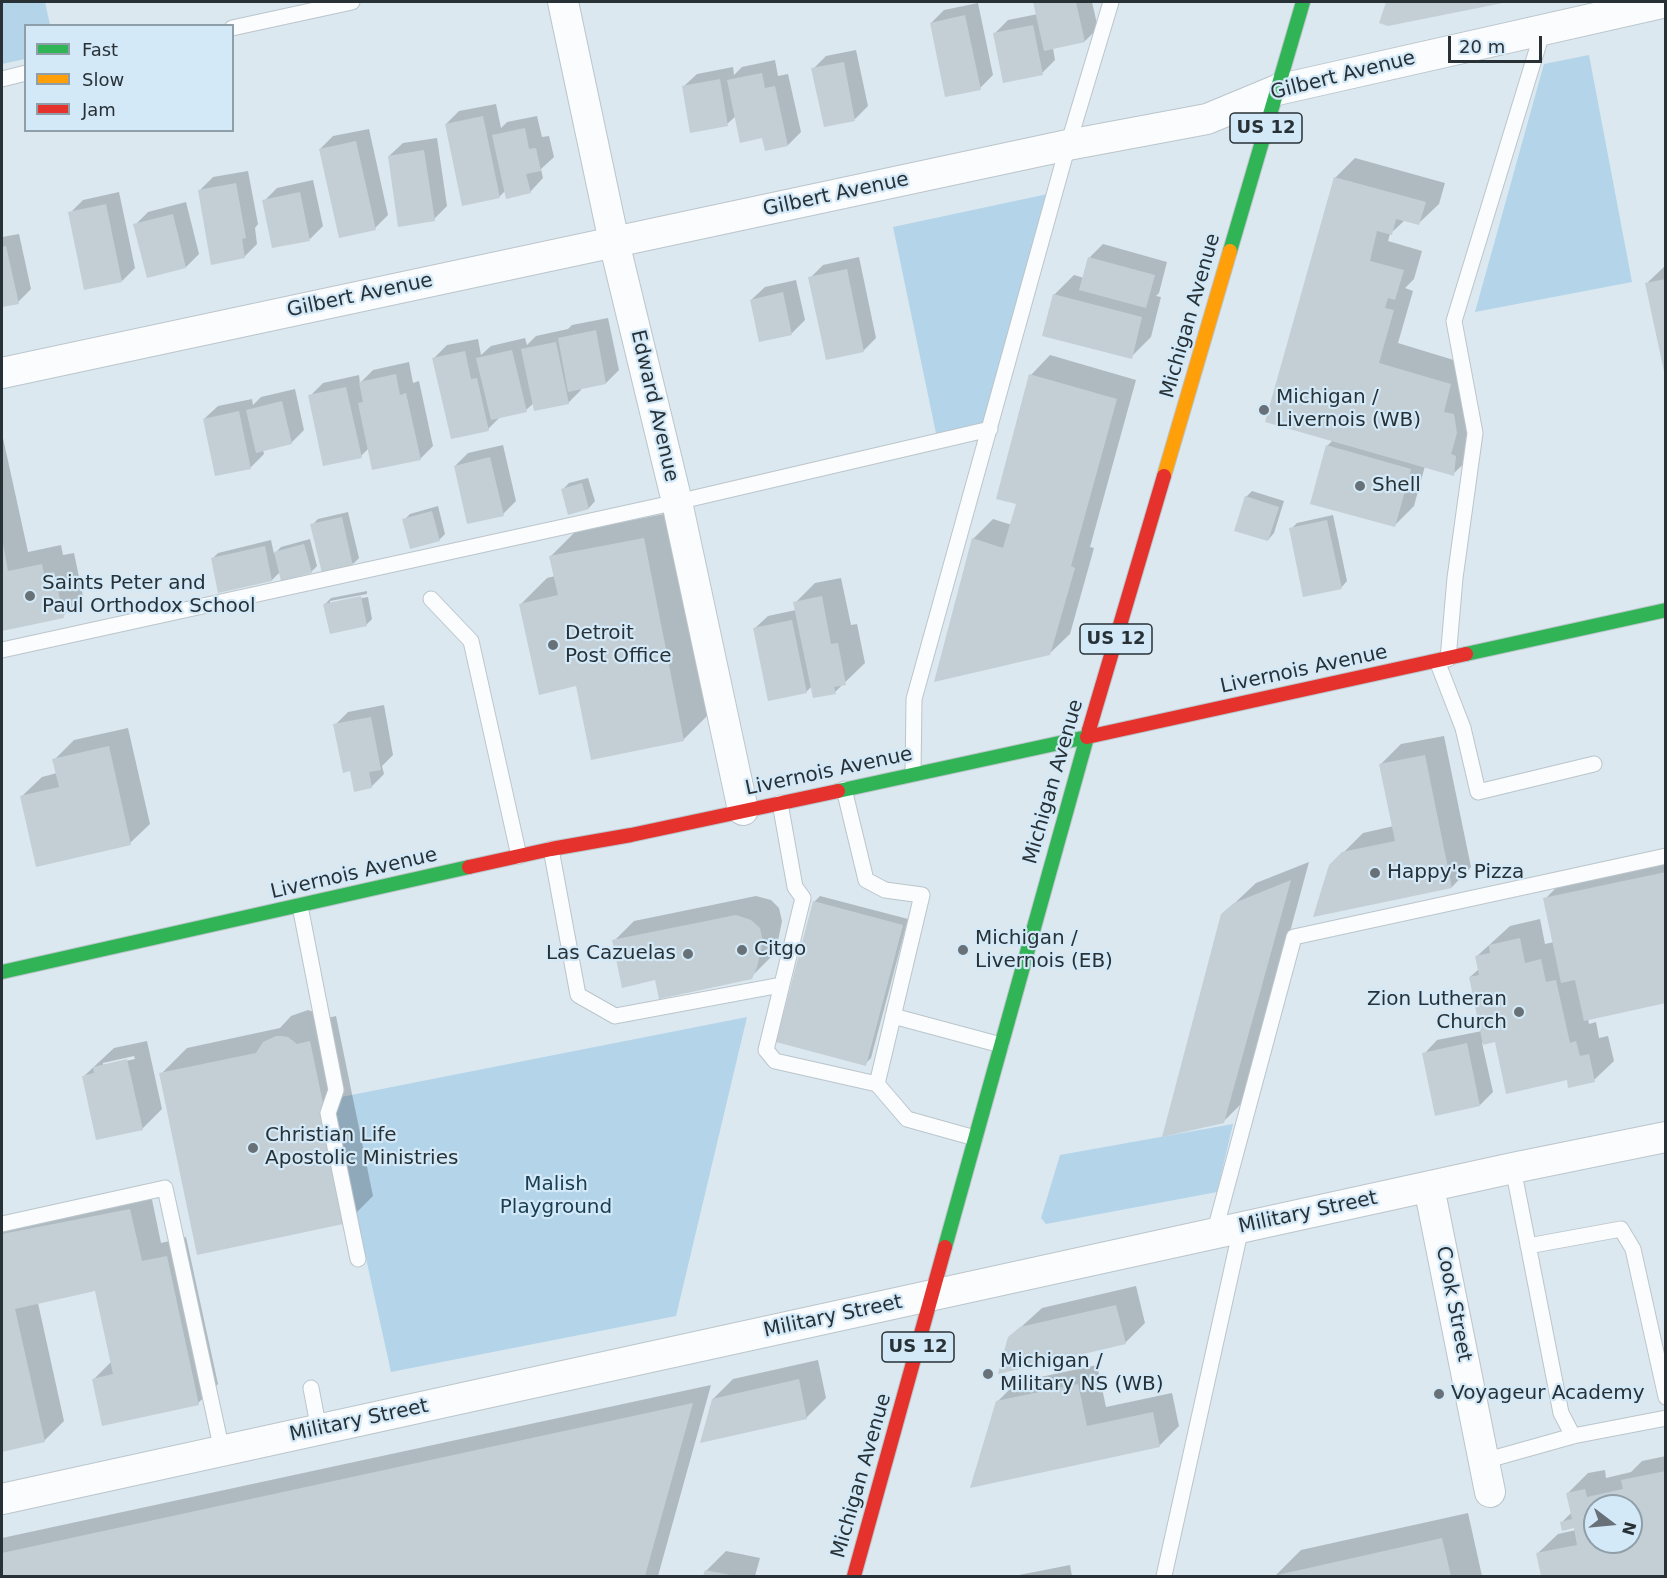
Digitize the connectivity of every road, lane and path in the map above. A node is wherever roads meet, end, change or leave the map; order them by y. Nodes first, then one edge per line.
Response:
1 (352, 2) edge
2 (563, 2) edge
3 (1111, 2) edge
4 (1303, 2) edge
5 (1665, 2) edge
6 (234, 28) edge
7 (1543, 30) junction
8 (24, 74) edge
9 (2, 79) edge
10 (1277, 90) junction
11 (1068, 145) junction
12 (615, 242) junction
13 (2, 373) edge
14 (990, 429) junction
15 (677, 502) junction
16 (431, 599) dead end
17 (1665, 610) edge
18 (2, 650) edge
19 (1443, 660) junction
20 (1087, 737) junction
21 (1594, 764) dead end
22 (914, 774) junction
23 (844, 789) junction
24 (780, 803) junction
25 (743, 810) junction
26 (551, 849) junction
27 (519, 856) junction
28 (1665, 856) edge
29 (300, 906) junction
30 (2, 972) edge
31 (781, 985) junction
32 (893, 1016) junction
33 (1001, 1045) junction
34 (877, 1084) junction
35 (1665, 1137) edge
36 (975, 1138) junction
37 (1513, 1168) junction
38 (1429, 1187) junction
39 (2, 1224) edge
40 (1227, 1231) junction
41 (1528, 1246) junction
42 (358, 1259) dead end
43 (932, 1296) junction
44 (311, 1388) dead end
45 (1665, 1397) edge
46 (1665, 1418) edge
47 (319, 1430) junction
48 (1573, 1436) junction
49 (222, 1451) junction
50 (1484, 1461) junction
51 (1490, 1492) dead end
52 (2, 1499) edge
53 (854, 1576) edge
54 (1164, 1576) edge

1 - 6 lane
2 - 12 street, Edward Avenue
3 - 11 lane
4 - 10 main road, Michigan Avenue / US 12
5 - 7 street, Gilbert Avenue
7 - 10 street, Gilbert Avenue
7 - 19 lane
8 - 9 lane
10 - 11 street, Gilbert Avenue
10 - 20 main road, Michigan Avenue / US 12
11 - 12 street, Gilbert Avenue
11 - 14 lane
12 - 13 street, Gilbert Avenue
12 - 15 street, Edward Avenue
14 - 15 lane
14 - 22 lane
15 - 18 lane
15 - 25 street, Edward Avenue
16 - 27 lane
17 - 19 main road, Livernois Avenue
19 - 20 main road, Livernois Avenue
19 - 21 lane
20 - 22 main road, Livernois Avenue
20 - 33 main road, Michigan Avenue / US 12
22 - 23 main road, Livernois Avenue
23 - 24 main road, Livernois Avenue
23 - 32 lane
24 - 25 main road, Livernois Avenue
24 - 31 lane
25 - 26 main road, Livernois Avenue
26 - 27 main road, Livernois Avenue
26 - 31 lane
27 - 29 main road, Livernois Avenue
28 - 40 lane
29 - 30 main road, Livernois Avenue
29 - 42 lane
31 - 34 lane
32 - 33 lane
32 - 34 lane
33 - 36 main road, Michigan Avenue / US 12
34 - 36 lane
35 - 37 street, Military Street
36 - 43 main road, Michigan Avenue / US 12
37 - 38 street, Military Street
37 - 41 lane
38 - 40 street, Military Street
38 - 50 street, Cook Street
39 - 49 lane
40 - 43 street, Military Street
40 - 54 lane
41 - 45 lane
41 - 48 lane
43 - 47 street, Military Street
43 - 53 main road, Michigan Avenue / US 12
44 - 47 lane
46 - 48 lane
47 - 49 street, Military Street
48 - 50 lane
49 - 52 street, Military Street
50 - 51 street, Cook Street

